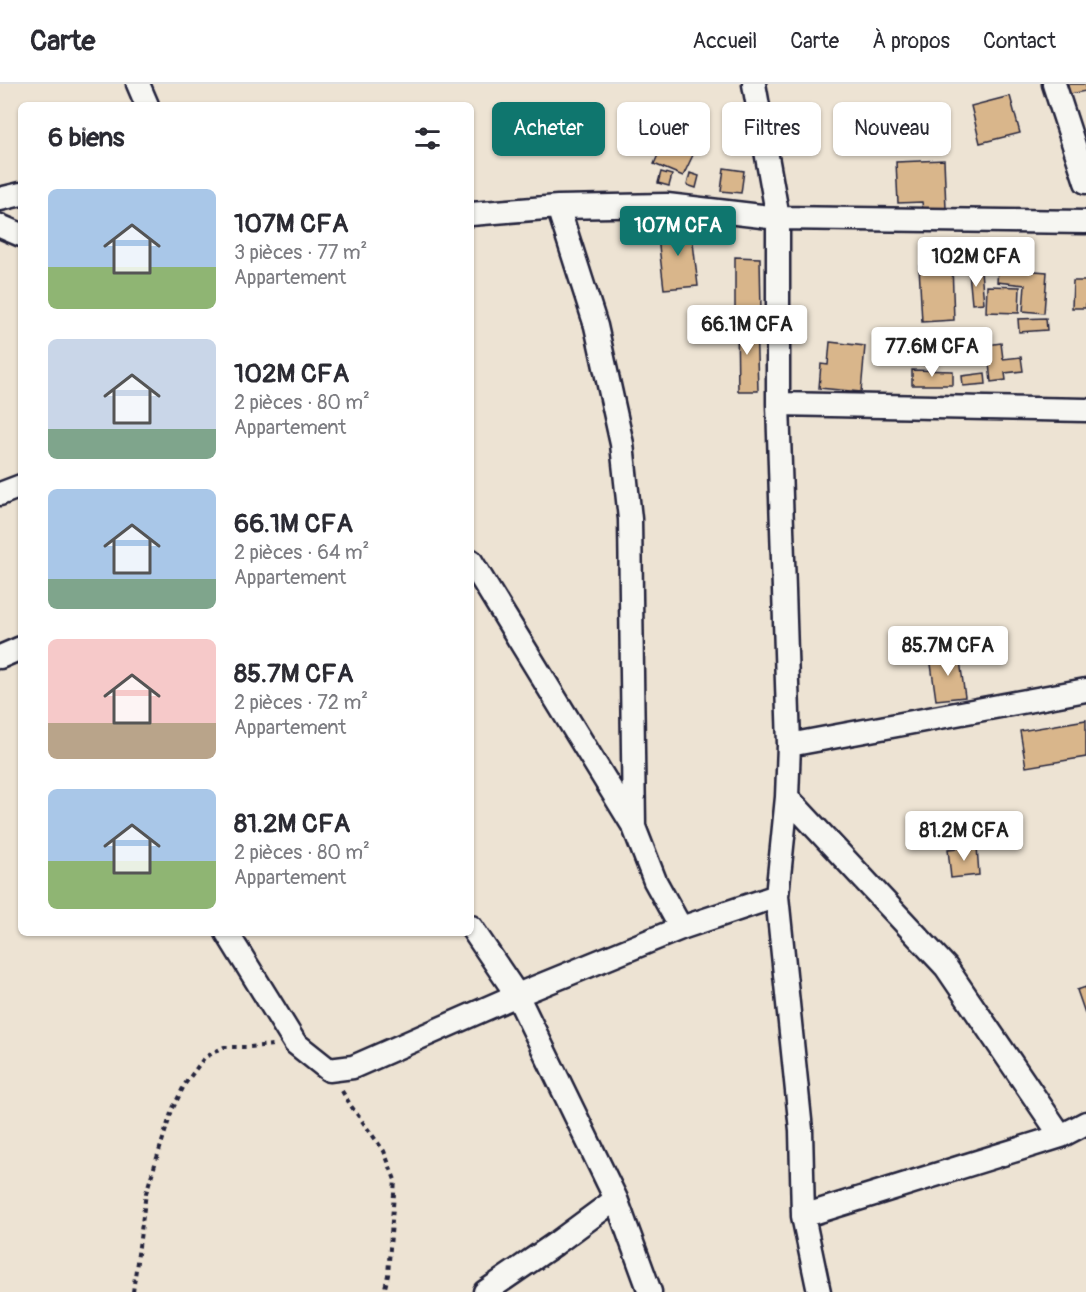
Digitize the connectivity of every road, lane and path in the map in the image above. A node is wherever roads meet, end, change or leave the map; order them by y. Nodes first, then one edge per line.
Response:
1 (138, 84) edge
2 (754, 84) edge
3 (1054, 84) edge
4 (146, 102) edge
5 (1086, 182) edge
6 (18, 195) edge
7 (0, 199) edge
8 (558, 207) junction
9 (474, 214) edge
10 (778, 218) junction
11 (1086, 222) edge
12 (0, 226) edge
13 (18, 234) edge
14 (778, 404) junction
15 (1086, 410) edge
16 (18, 487) edge
17 (0, 494) edge
18 (474, 566) edge
19 (18, 649) edge
20 (0, 657) edge
21 (1086, 690) edge
22 (789, 745) junction
23 (787, 797) junction
24 (634, 827) junction
25 (777, 896) junction
26 (681, 928) junction
27 (474, 931) edge
28 (229, 936) edge
29 (517, 994) junction
30 (295, 1043) junction
31 (329, 1070) junction
32 (1086, 1123) edge
33 (1061, 1136) junction
34 (616, 1199) junction
35 (803, 1216) junction
36 (133, 1292) edge
37 (384, 1292) edge
38 (486, 1292) edge
39 (650, 1292) edge
40 (819, 1292) edge

1 - 4 street
2 - 10 street
3 - 5 street
6 - 7 street
8 - 9 street
8 - 10 street
8 - 24 street
10 - 11 street
10 - 14 street
12 - 13 street
14 - 15 street
14 - 22 street
16 - 17 street
18 - 24 street
19 - 20 street
21 - 22 street
22 - 23 street
23 - 25 street
23 - 33 street
24 - 26 street
25 - 26 street
25 - 35 street
26 - 29 street
27 - 29 street
28 - 30 street
29 - 31 street
29 - 34 street
30 - 31 street
30 - 36 path
31 - 37 path
32 - 33 street
33 - 35 street
34 - 38 street
34 - 39 street
35 - 40 street

